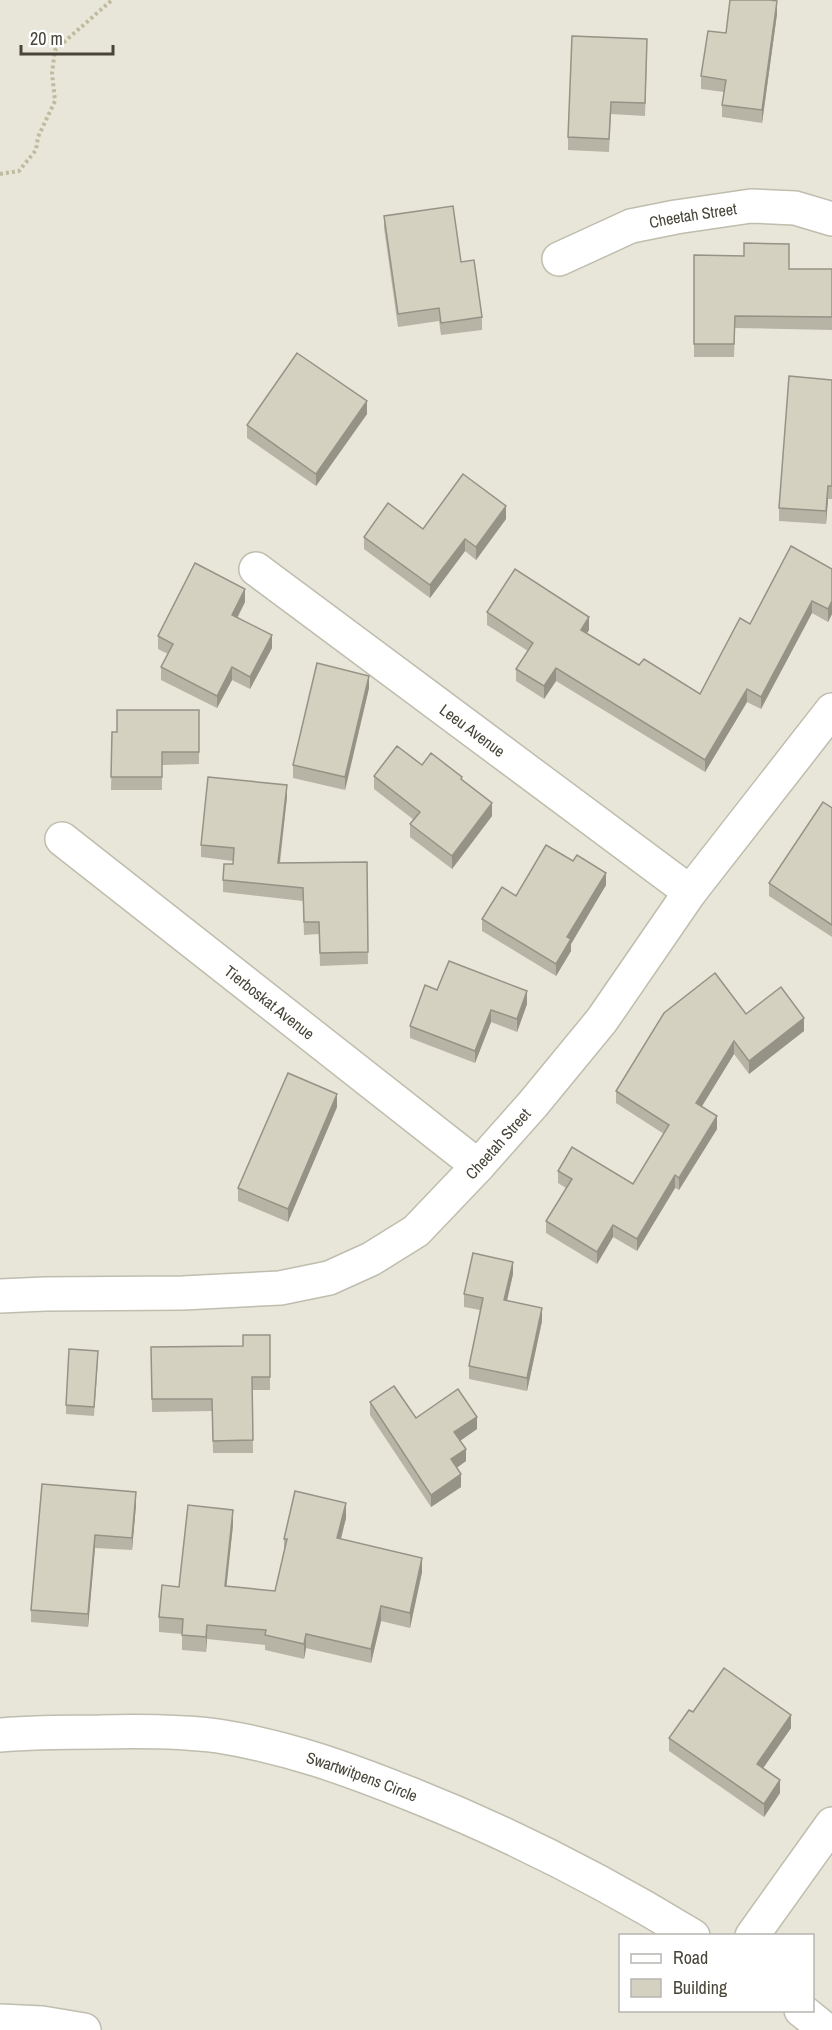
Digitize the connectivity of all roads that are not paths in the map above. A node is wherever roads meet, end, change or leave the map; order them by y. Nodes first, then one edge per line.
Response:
1 (832, 219) edge
2 (559, 259) dead end
3 (256, 569) dead end
4 (832, 710) edge
5 (62, 839) dead end
6 (690, 892) junction
7 (478, 1166) junction
8 (0, 1296) edge
9 (0, 1735) edge
10 (832, 1824) edge
11 (691, 1934) edge
12 (753, 1934) edge
13 (804, 2012) edge
14 (0, 2021) edge
15 (84, 2030) edge
16 (826, 2030) edge

1 - 2 street, Cheetah Street
3 - 6 street, Leeu Avenue
4 - 6 street, Cheetah Street
5 - 7 street, Tierboskat Avenue
6 - 7 street, Cheetah Street
7 - 8 street, Cheetah Street
9 - 11 street, Swartwitpens Circle
10 - 12 street
13 - 16 street
14 - 15 street

